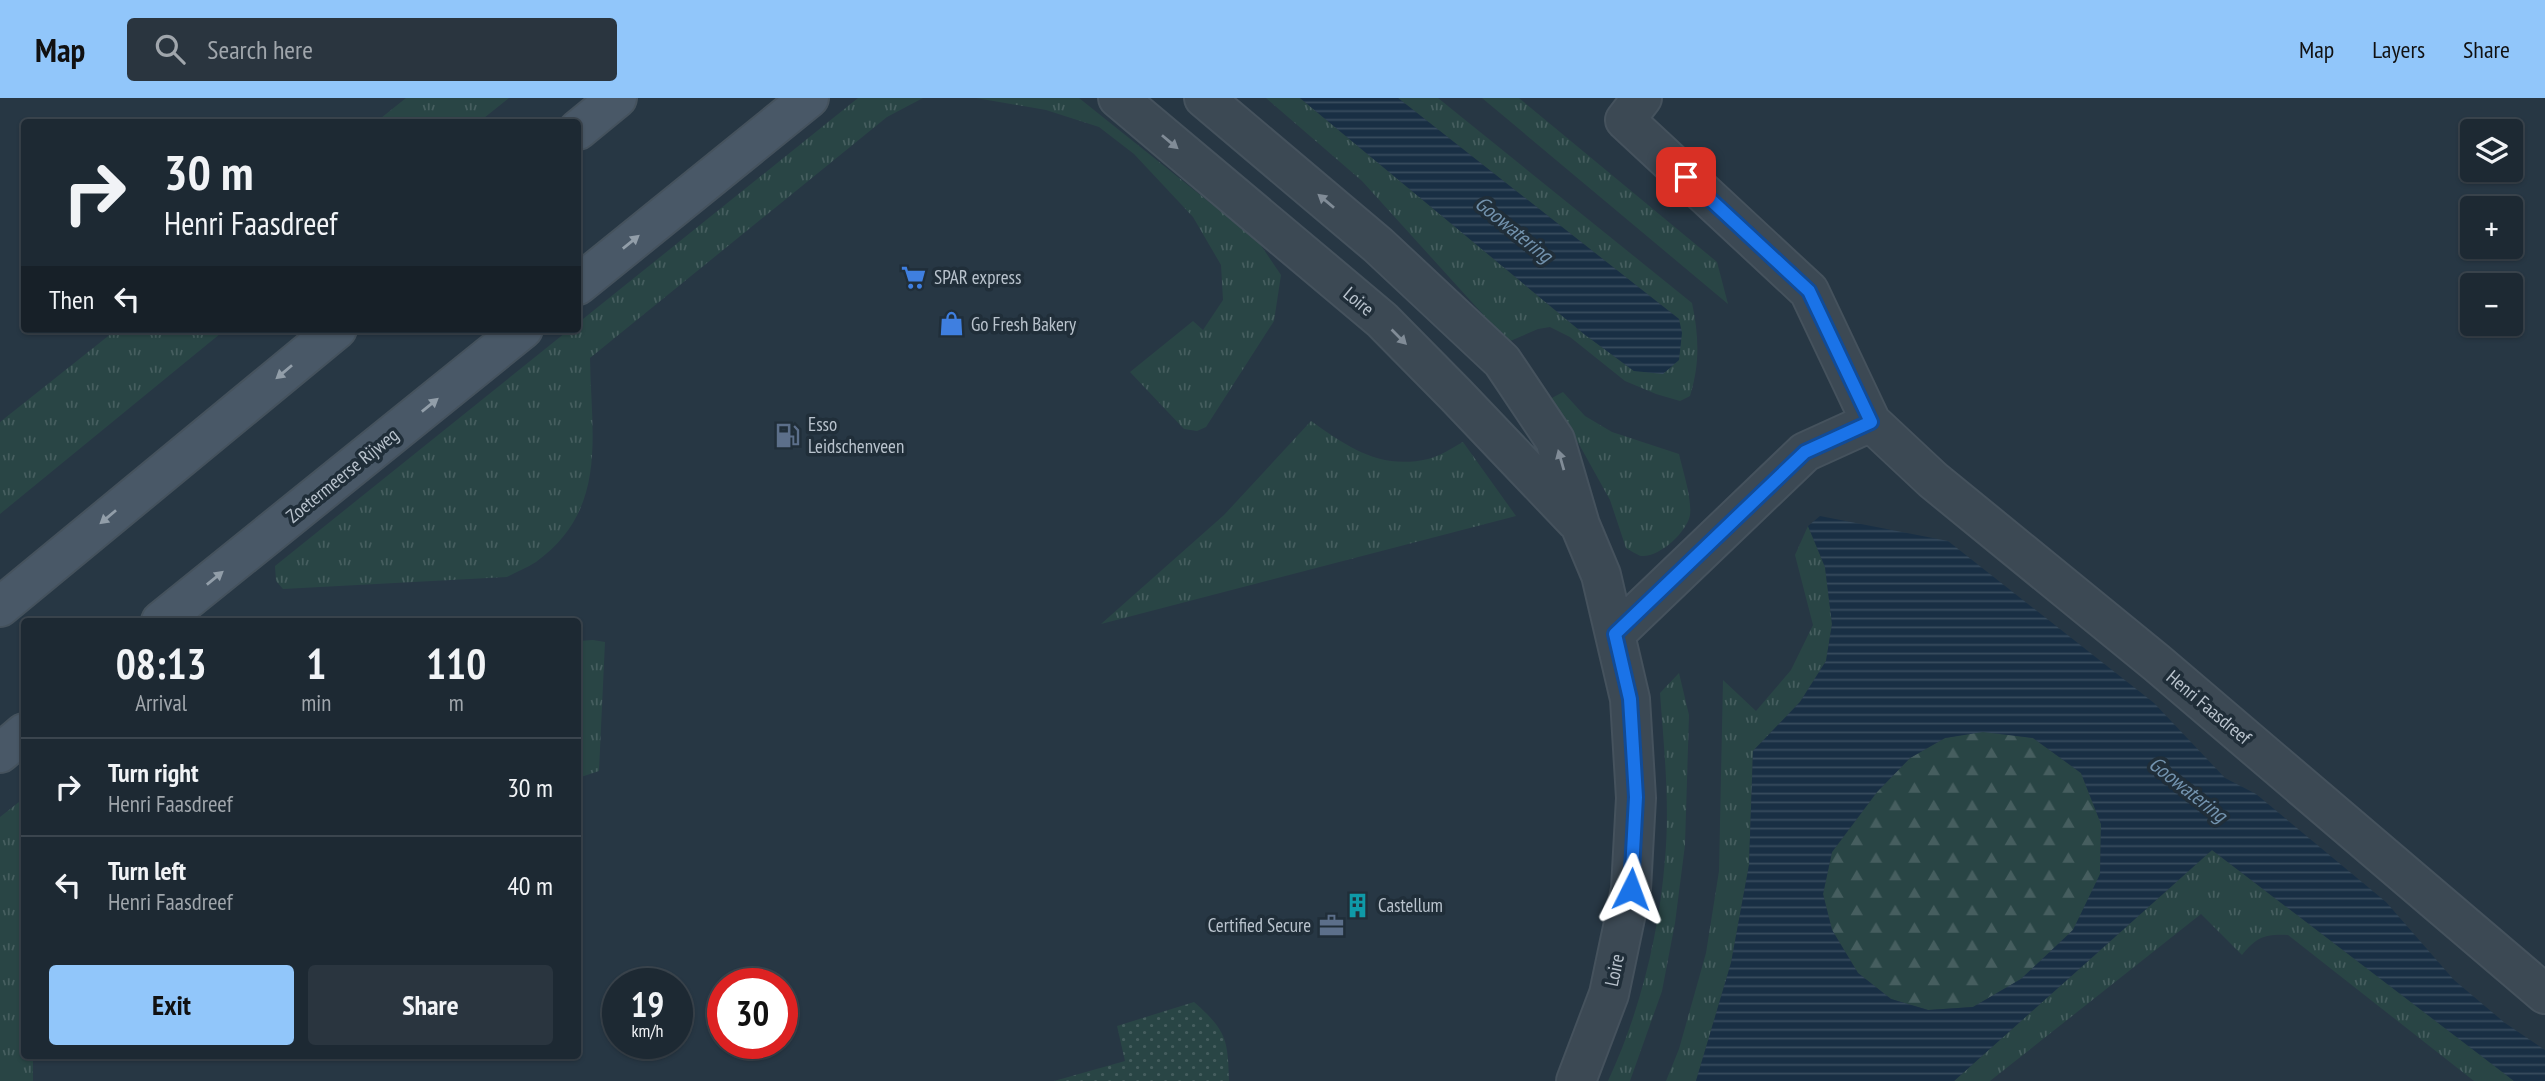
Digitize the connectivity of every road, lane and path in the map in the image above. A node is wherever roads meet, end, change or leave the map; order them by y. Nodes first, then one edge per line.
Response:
1 (617, 98) edge
2 (809, 98) edge
3 (1118, 98) edge
4 (1204, 98) edge
5 (1642, 98) edge
6 (581, 128) edge
7 (581, 283) edge
8 (332, 333) edge
9 (518, 333) edge
10 (1871, 422) junction
11 (1580, 525) junction
12 (0, 607) edge
13 (165, 618) edge
14 (1615, 634) junction
15 (21, 736) edge
16 (0, 753) edge
17 (2545, 994) edge
18 (1576, 1081) edge

1 - 6 main road
7 -> 2 main road
3 -> 11 street, Loire
11 -> 4 street, Loire
5 - 10 street, Henri Faasdreef
8 -> 12 main road
13 -> 9 main road, Zoetermeerse Rijweg
10 - 14 street
10 - 17 street, Henri Faasdreef
11 - 14 street, Loire
14 - 18 street, Loire
15 - 16 main road

